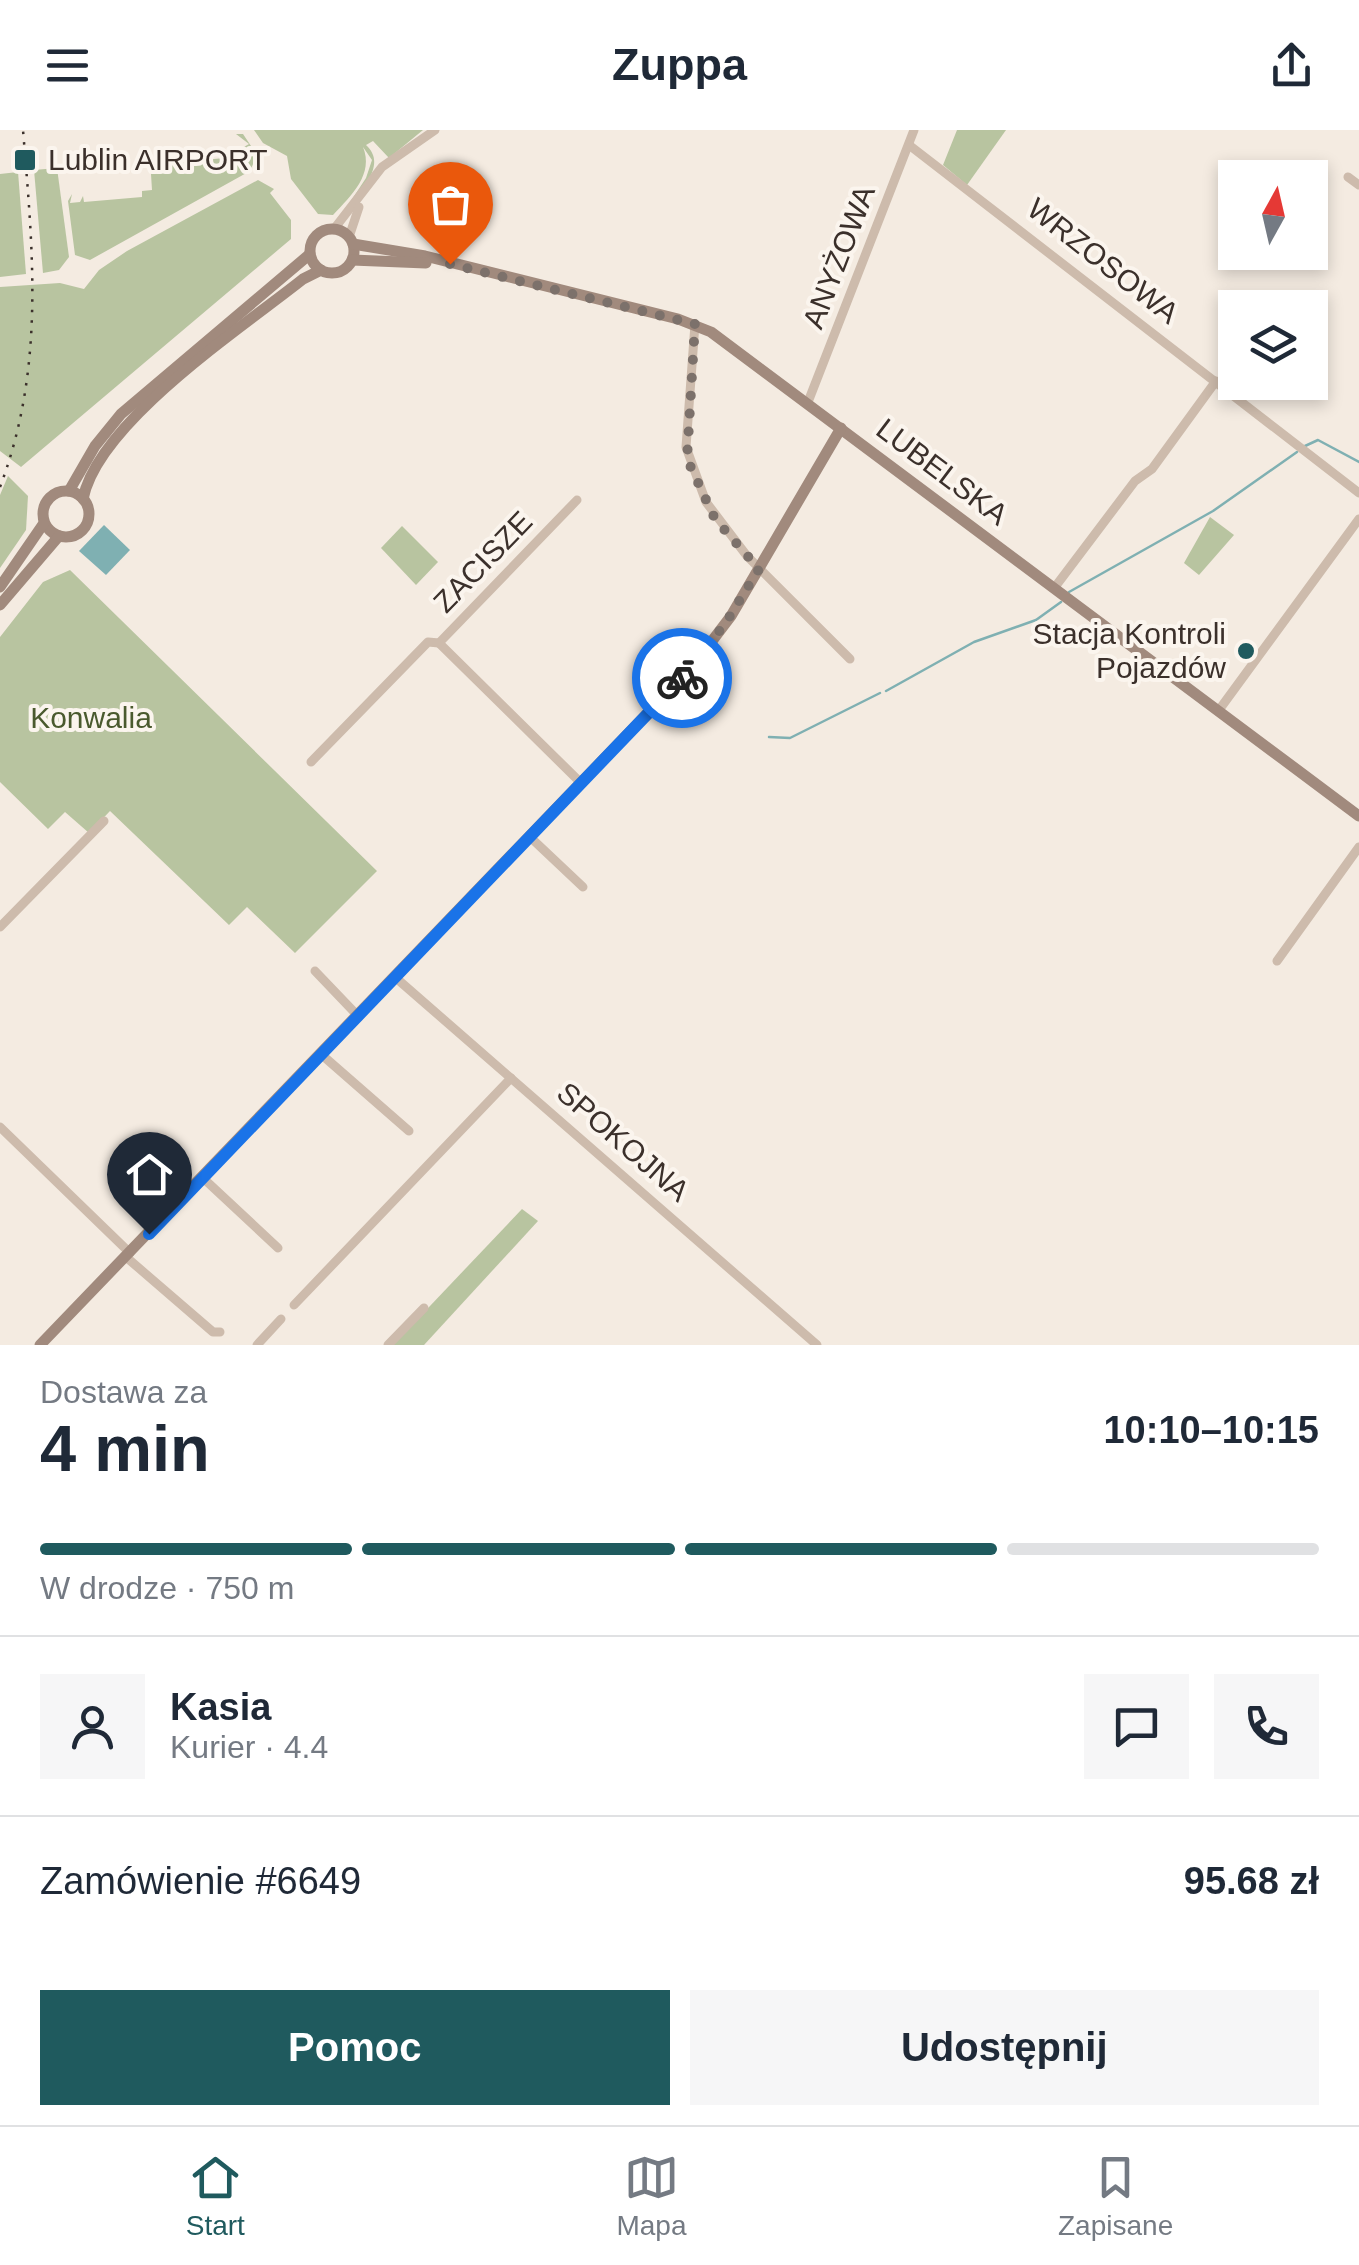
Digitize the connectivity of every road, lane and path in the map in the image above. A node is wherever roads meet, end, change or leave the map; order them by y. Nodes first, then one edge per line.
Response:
1 (435, 130) edge
2 (914, 130) edge
3 (909, 146) junction
4 (1348, 177) dead end
5 (1359, 184) edge
6 (362, 200) junction
7 (334, 229) junction
8 (351, 241) junction
9 (310, 254) junction
10 (352, 260) junction
11 (450, 264) junction
12 (322, 270) junction
13 (695, 324) junction
14 (1216, 380) junction
15 (808, 402) junction
16 (841, 428) junction
17 (69, 491) junction
18 (1359, 492) edge
19 (84, 499) junction
20 (576, 500) dead end
21 (1359, 520) edge
22 (44, 523) junction
23 (59, 536) junction
24 (759, 569) junction
25 (1054, 586) junction
26 (0, 588) edge
27 (0, 605) edge
28 (439, 644) junction
29 (850, 659) dead end
30 (1219, 710) junction
31 (311, 762) dead end
32 (581, 784) junction
33 (1359, 816) edge
34 (104, 821) dead end
35 (530, 837) junction
36 (1359, 847) edge
37 (583, 888) dead end
38 (0, 927) edge
39 (1277, 961) dead end
40 (315, 971) dead end
41 (396, 978) junction
42 (358, 1017) junction
43 (322, 1056) junction
44 (511, 1078) junction
45 (0, 1127) edge
46 (409, 1132) dead end
47 (203, 1178) junction
48 (278, 1248) dead end
49 (128, 1255) junction
50 (294, 1305) dead end
51 (424, 1308) dead end
52 (281, 1319) dead end
53 (220, 1332) dead end
54 (40, 1345) edge
55 (257, 1345) edge
56 (388, 1345) edge
57 (816, 1345) edge

1 - 6 street
2 - 3 street, ANYŻOWA
3 - 14 street, WRZOSOWA
3 - 15 street, ANYŻOWA
4 - 5 street
6 - 7 street
6 - 8 street
7 - 8 main road
7 - 9 main road
8 - 10 main road
8 - 11 main road, LUBELSKA
9 - 12 main road
9 - 17 main road
10 - 11 main road, LUBELSKA
10 - 12 main road
11 - 13 main road, LUBELSKA
12 - 19 main road
13 - 15 main road, LUBELSKA
13 - 24 street
14 - 18 street, WRZOSOWA
14 - 25 street
15 - 16 main road, LUBELSKA
16 - 24 main road
16 - 25 main road, LUBELSKA
17 - 19 main road
17 - 22 main road
19 - 23 main road
20 - 28 street, ZACISZE
21 - 30 street
22 - 23 main road
22 - 26 main road
23 - 27 main road
24 - 29 street
24 - 32 main road
25 - 30 main road, LUBELSKA
28 - 31 street
28 - 32 street, ZACISZE
30 - 33 main road, LUBELSKA
32 - 35 main road
34 - 38 street
35 - 37 street
35 - 41 main road
36 - 39 street
40 - 42 street
41 - 42 main road
41 - 44 street, SPOKOJNA
42 - 43 main road
43 - 46 street
43 - 47 main road
44 - 50 street
44 - 57 street, SPOKOJNA
45 - 49 street
47 - 48 street
47 - 49 main road
49 - 53 street
49 - 54 main road
51 - 56 street
52 - 55 street

